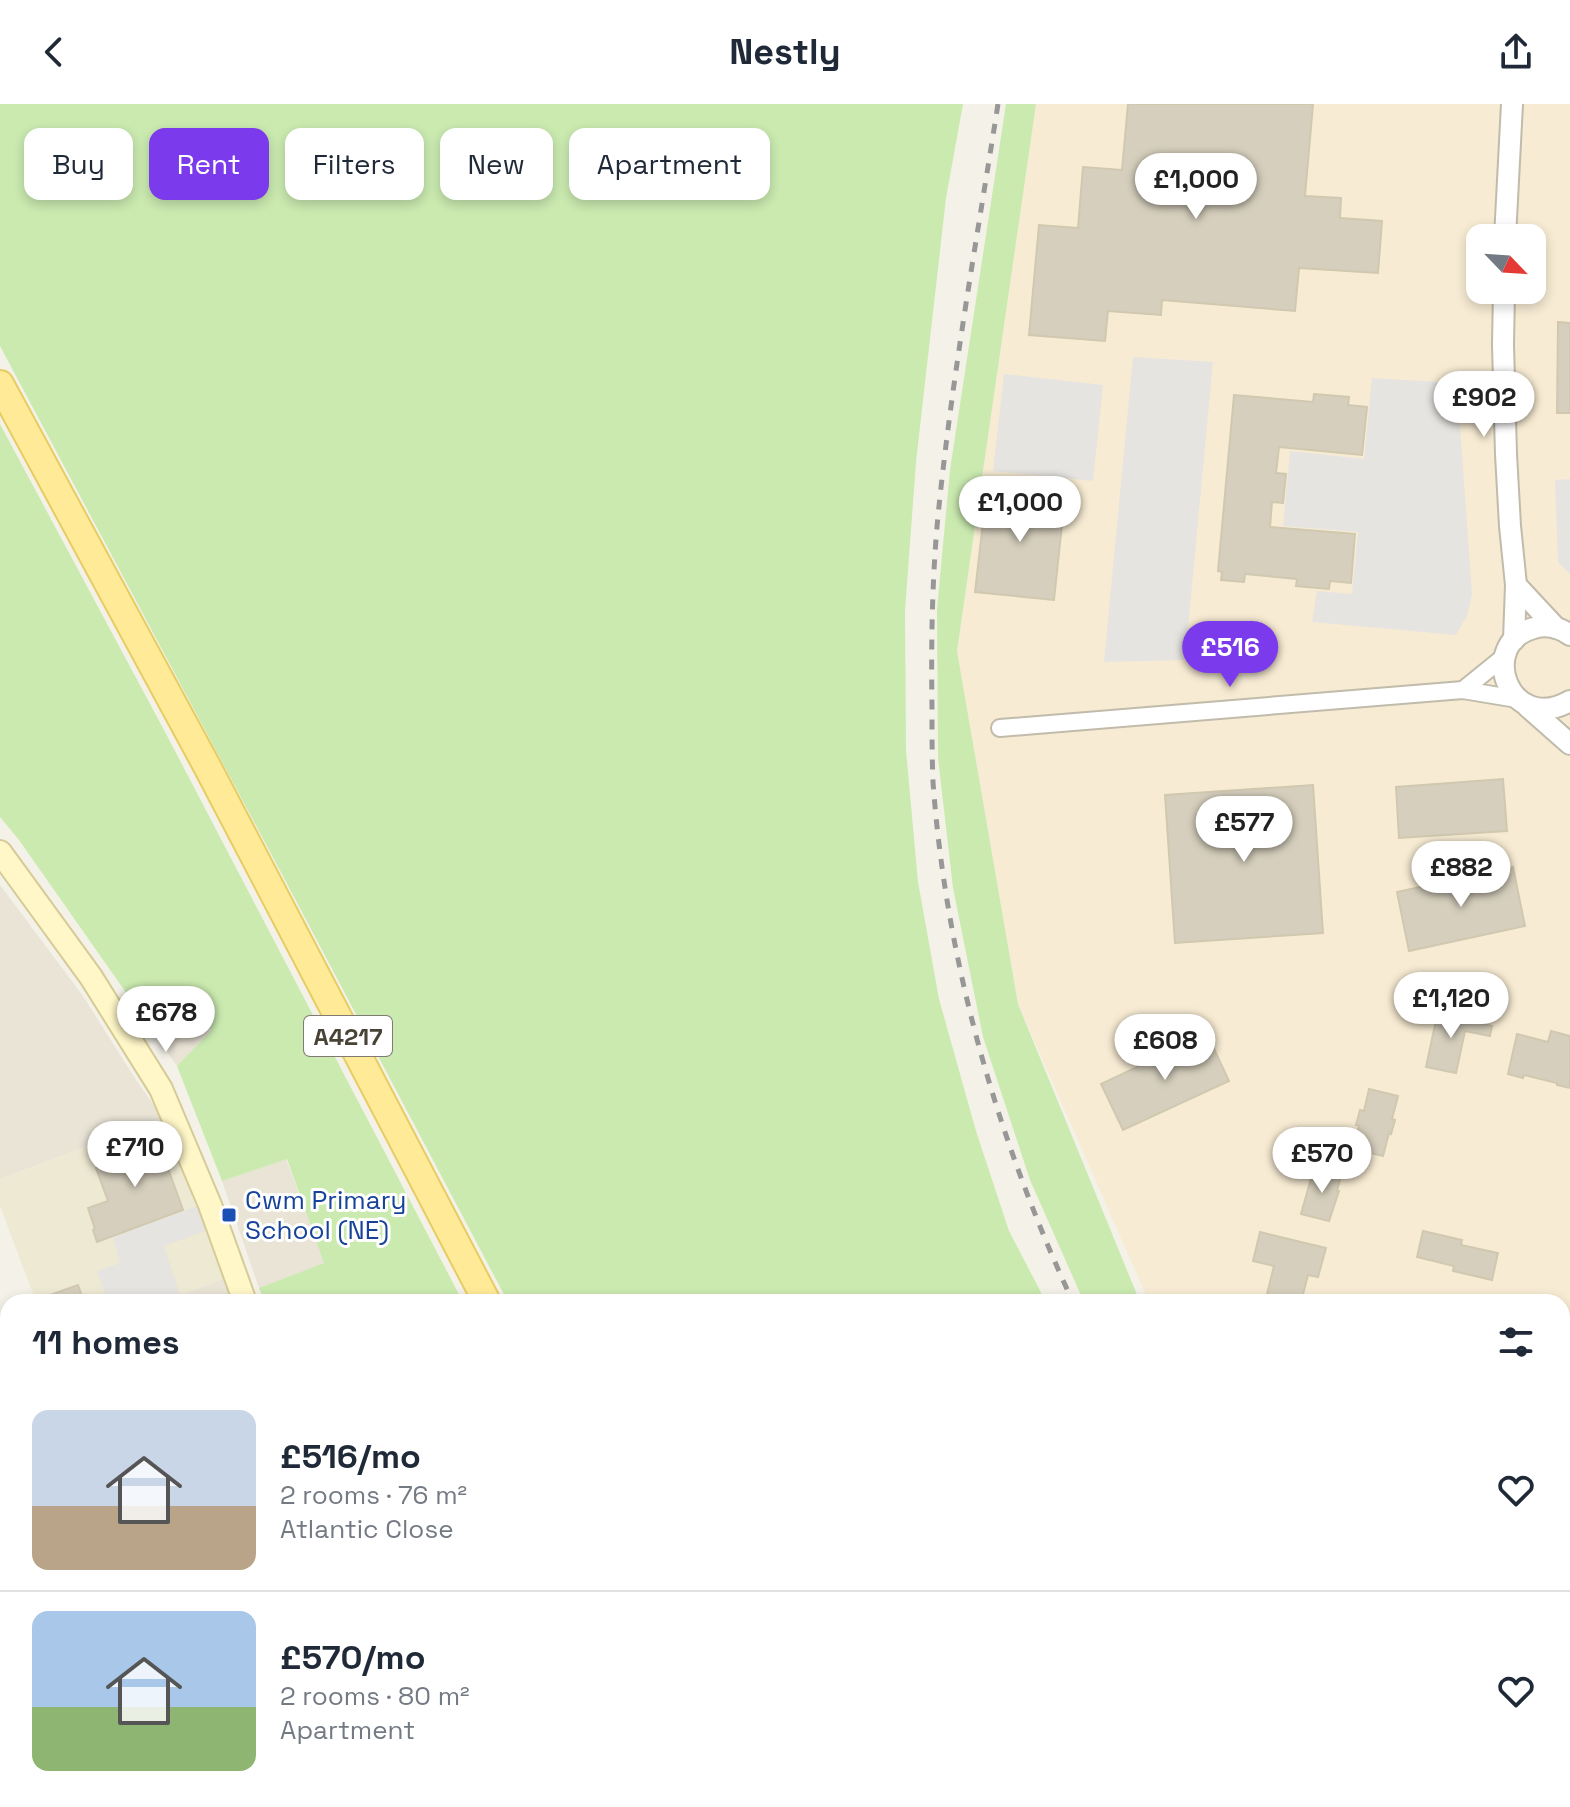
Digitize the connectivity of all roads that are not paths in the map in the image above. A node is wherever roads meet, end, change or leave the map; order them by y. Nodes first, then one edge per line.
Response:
1 (1512, 104) edge
2 (1506, 224) edge
3 (1504, 304) edge
4 (0, 384) edge
5 (1516, 585) junction
6 (1563, 631) edge
7 (1509, 648) junction
8 (1463, 690) junction
9 (1570, 701) edge
10 (1522, 702) junction
11 (1000, 728) dead end
12 (1570, 744) edge
13 (0, 852) edge
14 (242, 1294) edge
15 (483, 1294) edge

1 - 2 street
3 - 5 street
4 - 15 main road, A4217
5 - 6 street
5 - 7 street
6 - 7 street
7 - 8 street
7 - 10 street
8 - 10 street
8 - 11 street
9 - 10 street
10 - 12 street
13 - 14 main road

